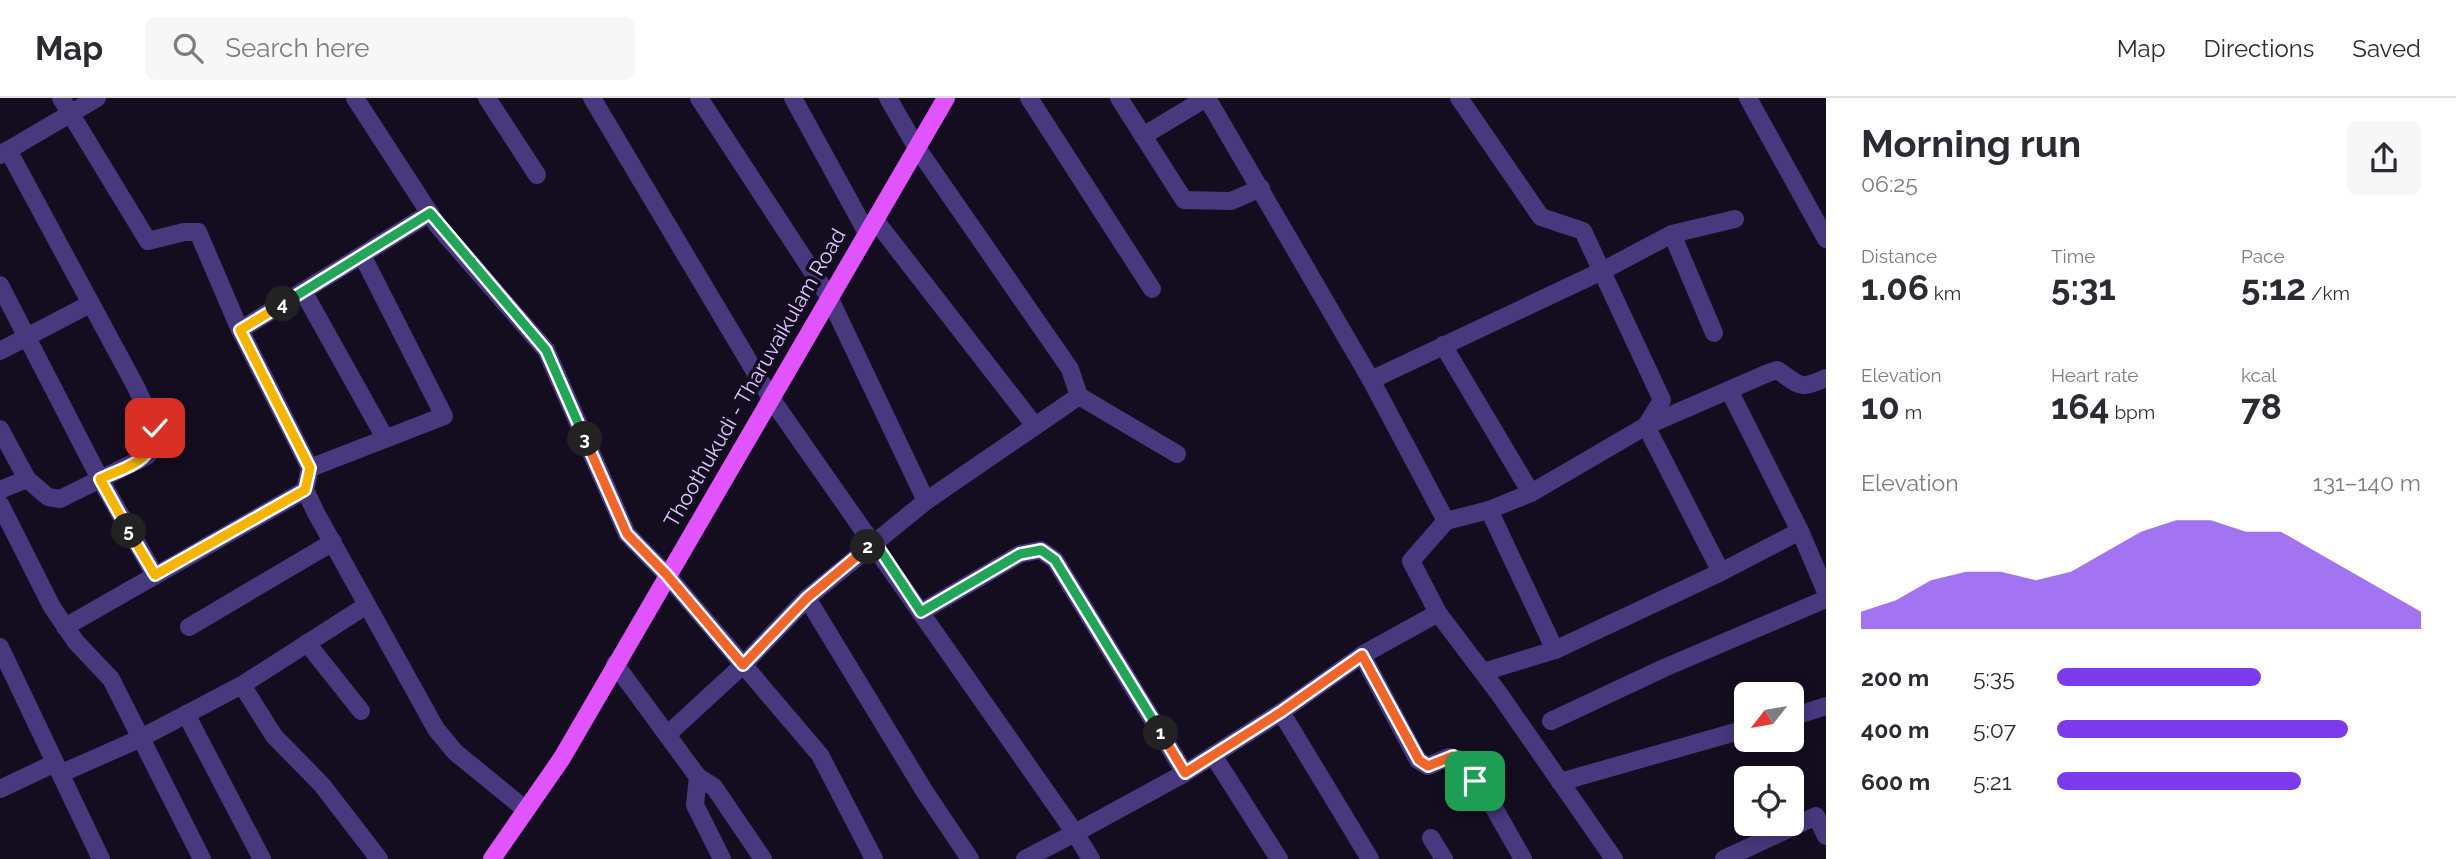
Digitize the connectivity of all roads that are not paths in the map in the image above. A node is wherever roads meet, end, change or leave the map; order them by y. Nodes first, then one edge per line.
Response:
1 (97, 98) edge
2 (355, 98) edge
3 (488, 98) edge
4 (592, 98) edge
5 (699, 98) edge
6 (793, 98) edge
7 (888, 98) edge
8 (946, 98) edge
9 (1029, 98) edge
10 (1119, 98) edge
11 (1207, 98) edge
12 (1460, 98) edge
13 (1748, 98) edge
14 (65, 105) edge
15 (1143, 136) junction
16 (917, 148) junction
17 (4, 153) edge
18 (537, 174) dead end
19 (1261, 188) junction
20 (430, 213) junction
21 (1735, 219) dead end
22 (871, 226) junction
23 (1824, 229) edge
24 (1672, 234) junction
25 (362, 254) junction
26 (1602, 271) junction
27 (0, 285) edge
28 (1152, 289) dead end
29 (303, 291) junction
30 (829, 297) junction
31 (90, 304) junction
32 (240, 330) junction
33 (1714, 332) dead end
34 (25, 337) junction
35 (1444, 345) junction
36 (0, 351) edge
37 (1826, 378) edge
38 (1371, 380) junction
39 (1730, 391) junction
40 (1079, 396) junction
41 (770, 397) junction
42 (1035, 426) junction
43 (1646, 426) junction
44 (0, 429) edge
45 (385, 438) junction
46 (1177, 454) dead end
47 (310, 468) junction
48 (27, 478) junction
49 (100, 479) junction
50 (0, 490) edge
51 (305, 490) junction
52 (1531, 493) junction
53 (926, 500) junction
54 (0, 504) edge
55 (1489, 510) junction
56 (1446, 521) junction
57 (1800, 531) junction
58 (333, 541) junction
59 (874, 541) junction
60 (1721, 572) junction
61 (666, 574) junction
62 (155, 575) junction
63 (1826, 592) edge
64 (807, 598) junction
65 (1826, 599) edge
66 (367, 605) junction
67 (921, 612) junction
68 (1438, 613) junction
69 (65, 626) junction
70 (189, 627) dead end
71 (307, 643) junction
72 (0, 647) edge
73 (1555, 650) junction
74 (1362, 655) junction
75 (615, 664) junction
76 (743, 665) junction
77 (1483, 672) junction
78 (242, 685) junction
79 (1826, 706) edge
80 (361, 711) dead end
81 (1281, 712) junction
82 (1804, 713) edge
83 (186, 714) junction
84 (1551, 721) dead end
85 (1734, 732) edge
86 (668, 734) junction
87 (139, 739) junction
88 (1213, 755) junction
89 (58, 768) junction
90 (1185, 773) junction
91 (698, 777) junction
92 (1560, 782) junction
93 (0, 789) edge
94 (526, 810) junction
95 (1821, 814) edge
96 (1074, 833) junction
97 (1826, 836) edge
98 (1431, 838) dead end
99 (1607, 857) edge
100 (1728, 858) edge
101 (101, 859) edge
102 (202, 859) edge
103 (262, 859) edge
104 (379, 859) edge
105 (492, 859) edge
106 (722, 859) edge
107 (763, 859) edge
108 (874, 859) edge
109 (970, 859) edge
110 (1025, 859) edge
111 (1091, 859) edge
112 (1279, 859) edge
113 (1370, 859) edge
114 (1444, 859) edge
115 (1523, 859) edge

1 - 14 street
2 - 20 street
3 - 18 street
4 - 41 street
5 - 30 street
6 - 22 street
7 - 16 street
8 - 16 main road, Thoothukudi - Tharuvaikulam Road
9 - 28 street
10 - 15 street
11 - 15 street
11 - 19 street
12 - 26 street
13 - 23 street
14 - 17 street
14 - 32 street
15 - 19 street
16 - 22 main road, Thoothukudi - Tharuvaikulam Road
16 - 40 street
17 - 31 street
19 - 38 street
20 - 25 street
20 - 61 street
21 - 24 street
22 - 30 main road, Thoothukudi - Tharuvaikulam Road
22 - 42 street
24 - 26 street
24 - 33 street
25 - 29 street
25 - 45 street
26 - 35 street
26 - 43 street
27 - 34 street
29 - 32 street
29 - 45 street
30 - 41 main road, Thoothukudi - Tharuvaikulam Road
30 - 53 street
31 - 34 street
31 - 49 street
32 - 47 street
34 - 36 street
34 - 49 street
35 - 38 street
35 - 52 street
37 - 39 street
38 - 56 street
39 - 43 street
39 - 57 street
40 - 42 street
40 - 46 street
41 - 59 street
41 - 61 main road, Thoothukudi - Tharuvaikulam Road
42 - 53 street
43 - 52 street
43 - 60 street
44 - 48 street
45 - 47 street
47 - 51 street
48 - 49 street
48 - 50 street
49 - 62 street
51 - 58 street
51 - 62 street
52 - 55 street
53 - 59 street
54 - 69 street
55 - 56 street
55 - 73 street
56 - 68 street
57 - 60 street
57 - 63 street
58 - 66 street
58 - 70 street
59 - 64 street
59 - 67 street
60 - 73 street
61 - 75 main road, Thoothukudi - Tharuvaikulam Road
61 - 76 street
62 - 69 street
64 - 76 street
64 - 109 street
65 - 84 street
66 - 71 street
66 - 94 street
67 - 90 street
67 - 96 street
68 - 74 street
68 - 77 street
69 - 87 street
71 - 78 street
71 - 80 street
72 - 89 street
73 - 77 street
74 - 81 street
74 - 115 street
75 - 86 street
75 - 94 main road, Thoothukudi - Tharuvaikulam Road
76 - 86 street
76 - 108 street
77 - 92 street
78 - 83 street
78 - 104 street
79 - 82 street
81 - 88 street
81 - 113 street
83 - 87 street
83 - 103 street
85 - 92 street
86 - 91 street
87 - 89 street
87 - 102 street
88 - 90 street
88 - 112 street
89 - 93 street
89 - 101 street
90 - 96 street
91 - 106 street
91 - 107 street
92 - 99 street
94 - 105 main road, Thoothukudi - Tharuvaikulam Road
95 - 97 street
95 - 100 street
96 - 110 street
96 - 111 street
98 - 114 street

